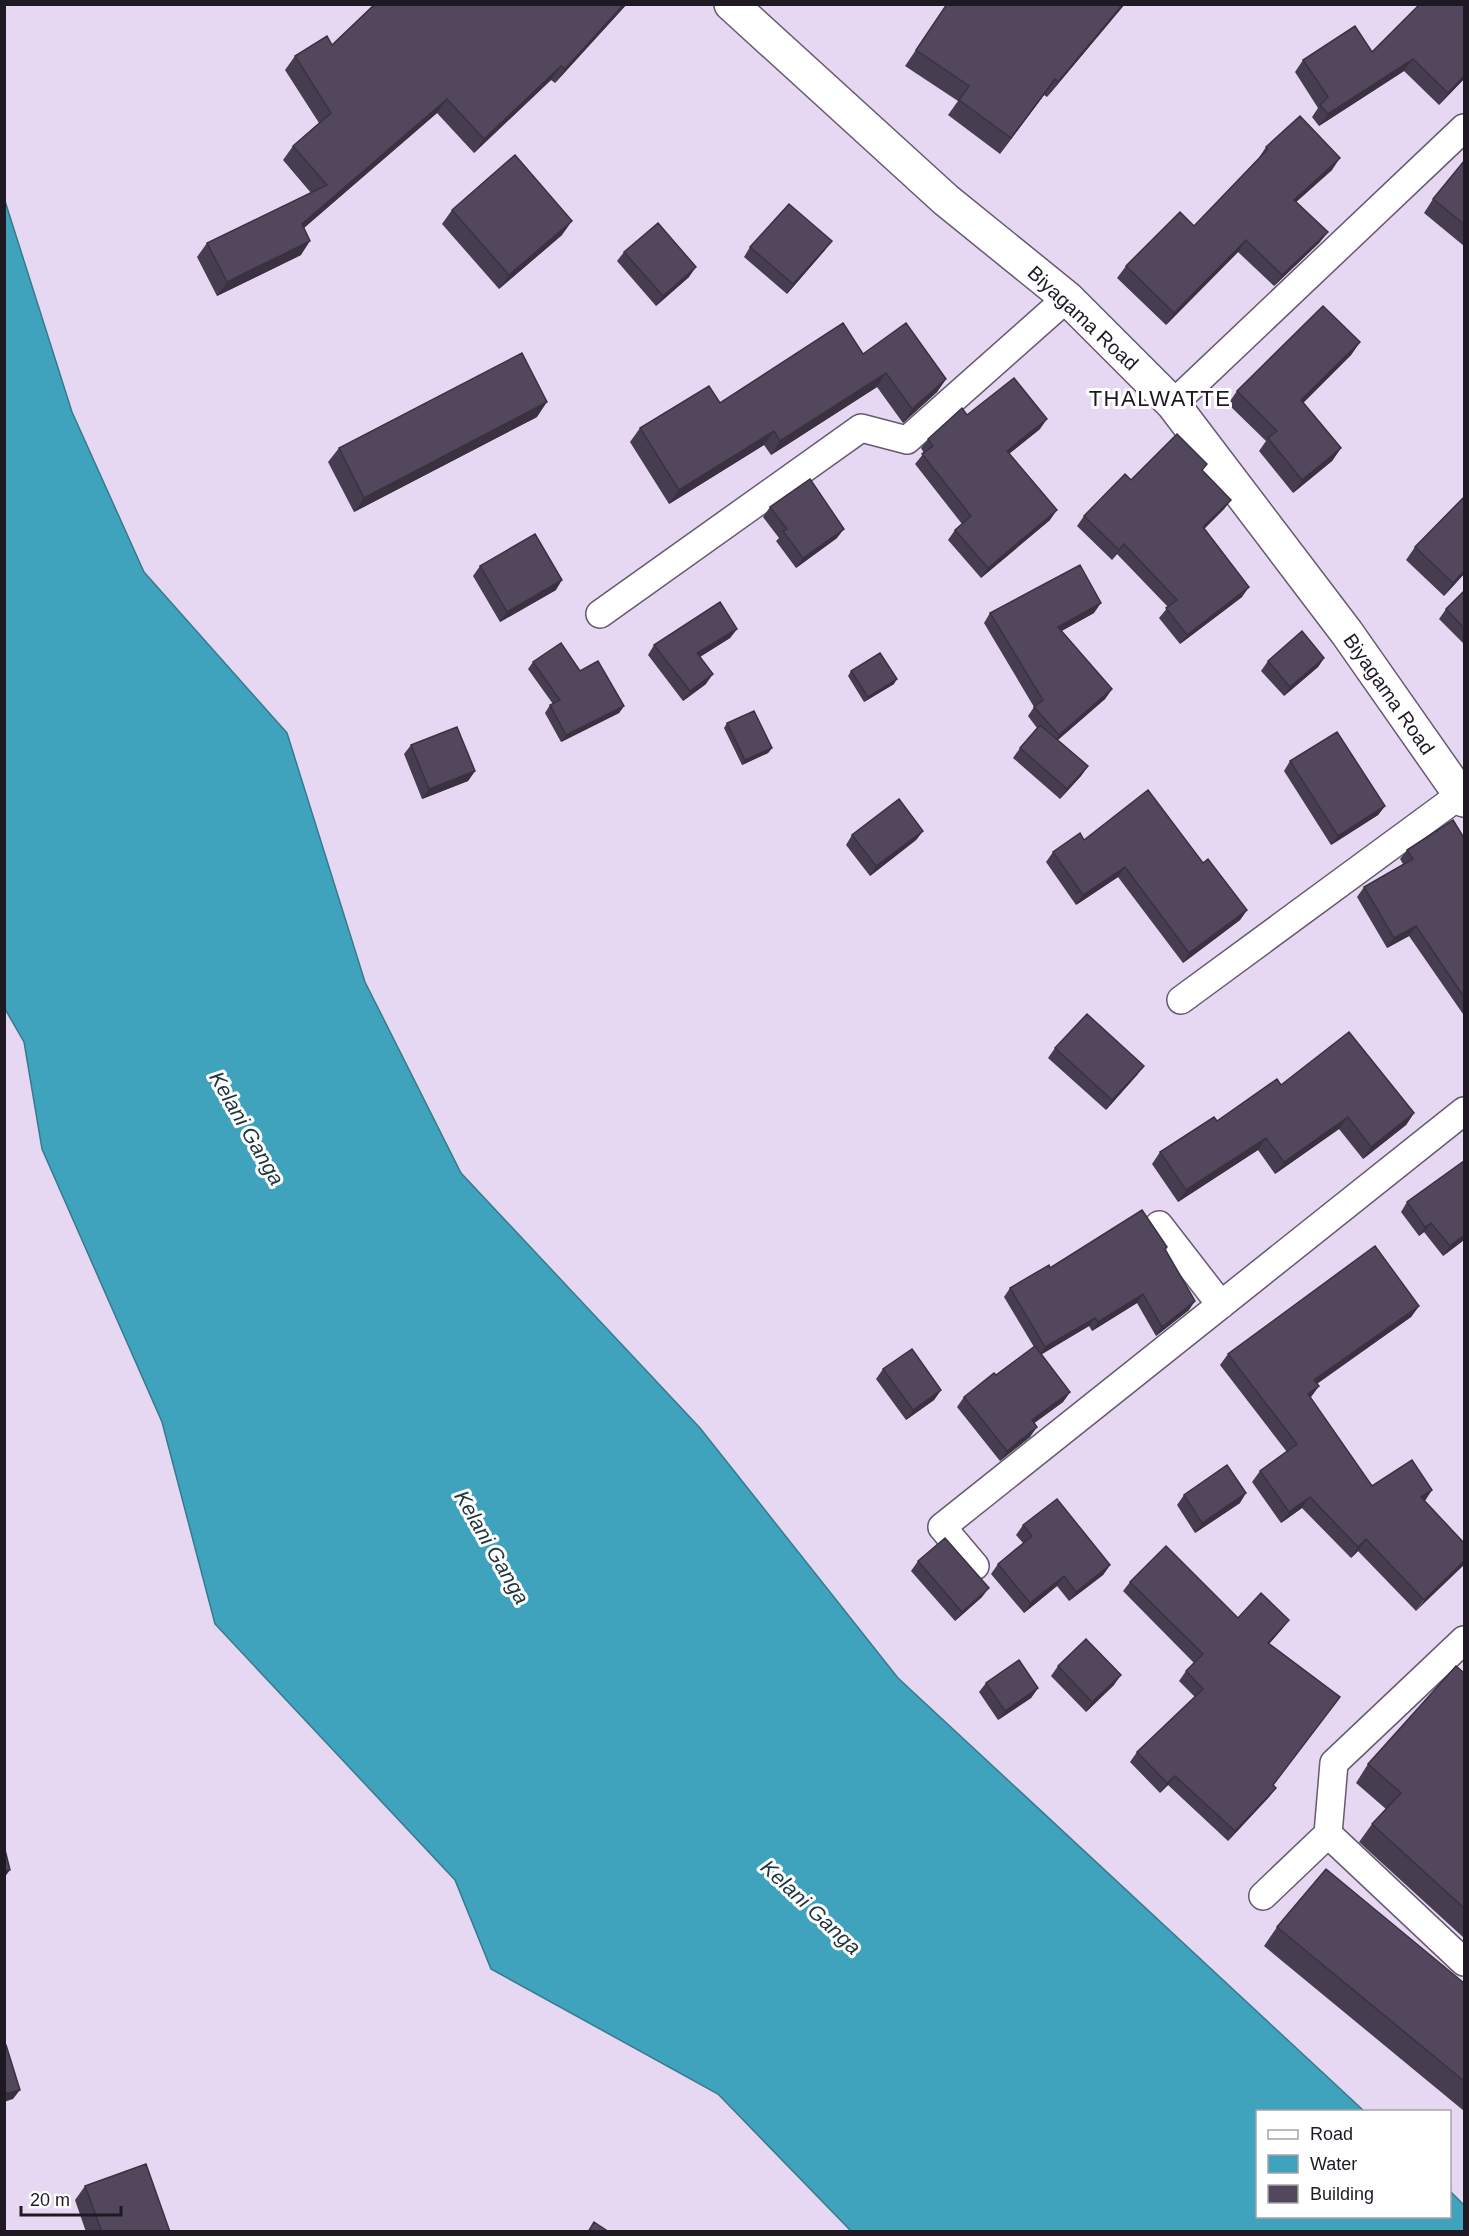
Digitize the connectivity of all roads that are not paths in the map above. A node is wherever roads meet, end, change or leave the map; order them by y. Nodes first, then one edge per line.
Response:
1 (730, 4) edge
2 (1464, 128) edge
3 (1067, 298) junction
4 (1173, 404) junction
5 (600, 614) dead end
6 (1462, 798) edge
7 (1182, 1000) dead end
8 (1464, 1111) edge
9 (1159, 1225) dead end
10 (1221, 1305) junction
11 (975, 1566) dead end
12 (1464, 1640) edge
13 (1328, 1834) junction
14 (1263, 1896) dead end
15 (1464, 1962) edge

1 - 3 main road, Biyagama Road
2 - 4 street
3 - 4 main road, Biyagama Road
3 - 5 street
4 - 6 main road, Biyagama Road
6 - 7 street
8 - 10 street
9 - 10 street
10 - 11 street
12 - 13 street
13 - 14 street
13 - 15 street

